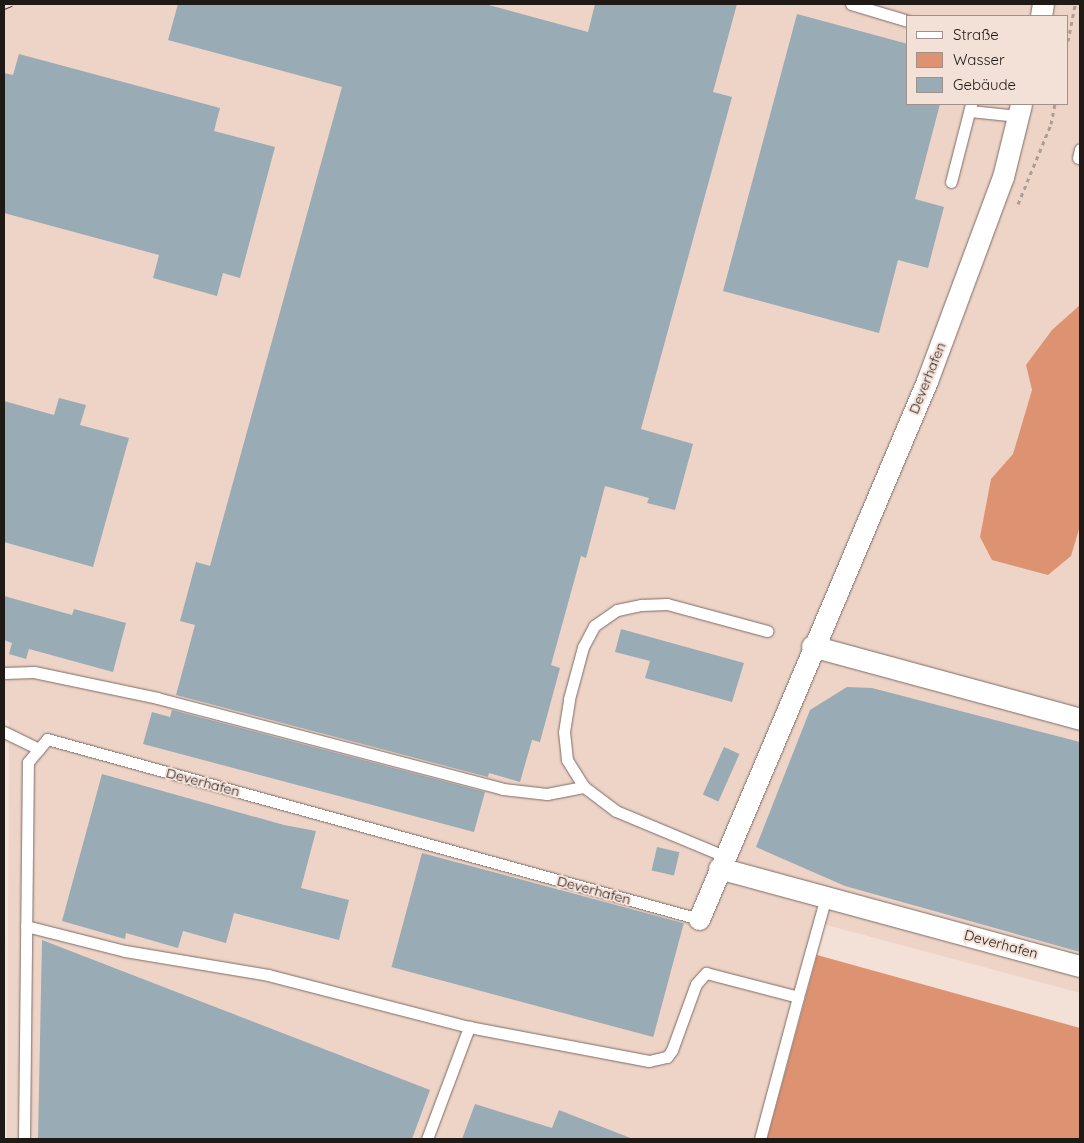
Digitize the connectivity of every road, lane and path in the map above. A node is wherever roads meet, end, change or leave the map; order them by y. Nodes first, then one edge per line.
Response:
1 (851, 4) edge
2 (1075, 4) edge
3 (906, 21) edge
4 (1069, 36) edge
5 (970, 107) edge
6 (1020, 110) edge
7 (951, 182) dead end
8 (767, 632) dead end
9 (812, 646) junction
10 (4, 673) edge
11 (1080, 719) edge
12 (4, 732) edge
13 (39, 749) junction
14 (584, 787) junction
15 (722, 862) junction
16 (826, 897) junction
17 (699, 919) joint
18 (26, 926) junction
19 (1080, 966) edge
20 (798, 997) junction
21 (469, 1027) junction
22 (24, 1139) edge
23 (427, 1139) edge
24 (760, 1139) edge

1 - 3 lane
2 - 4 path
5 - 6 lane
5 - 7 lane
6 - 9 street, Deverhafen
8 - 14 lane
9 - 11 street
9 - 15 street, Deverhafen
10 - 14 lane
12 - 13 lane
13 - 17 lane, Deverhafen
13 - 18 lane
14 - 15 lane
15 - 16 street, Deverhafen
15 - 17 street, Deverhafen
16 - 19 street, Deverhafen
16 - 20 lane
18 - 21 lane
18 - 22 lane
20 - 21 lane
20 - 24 lane
21 - 23 lane

